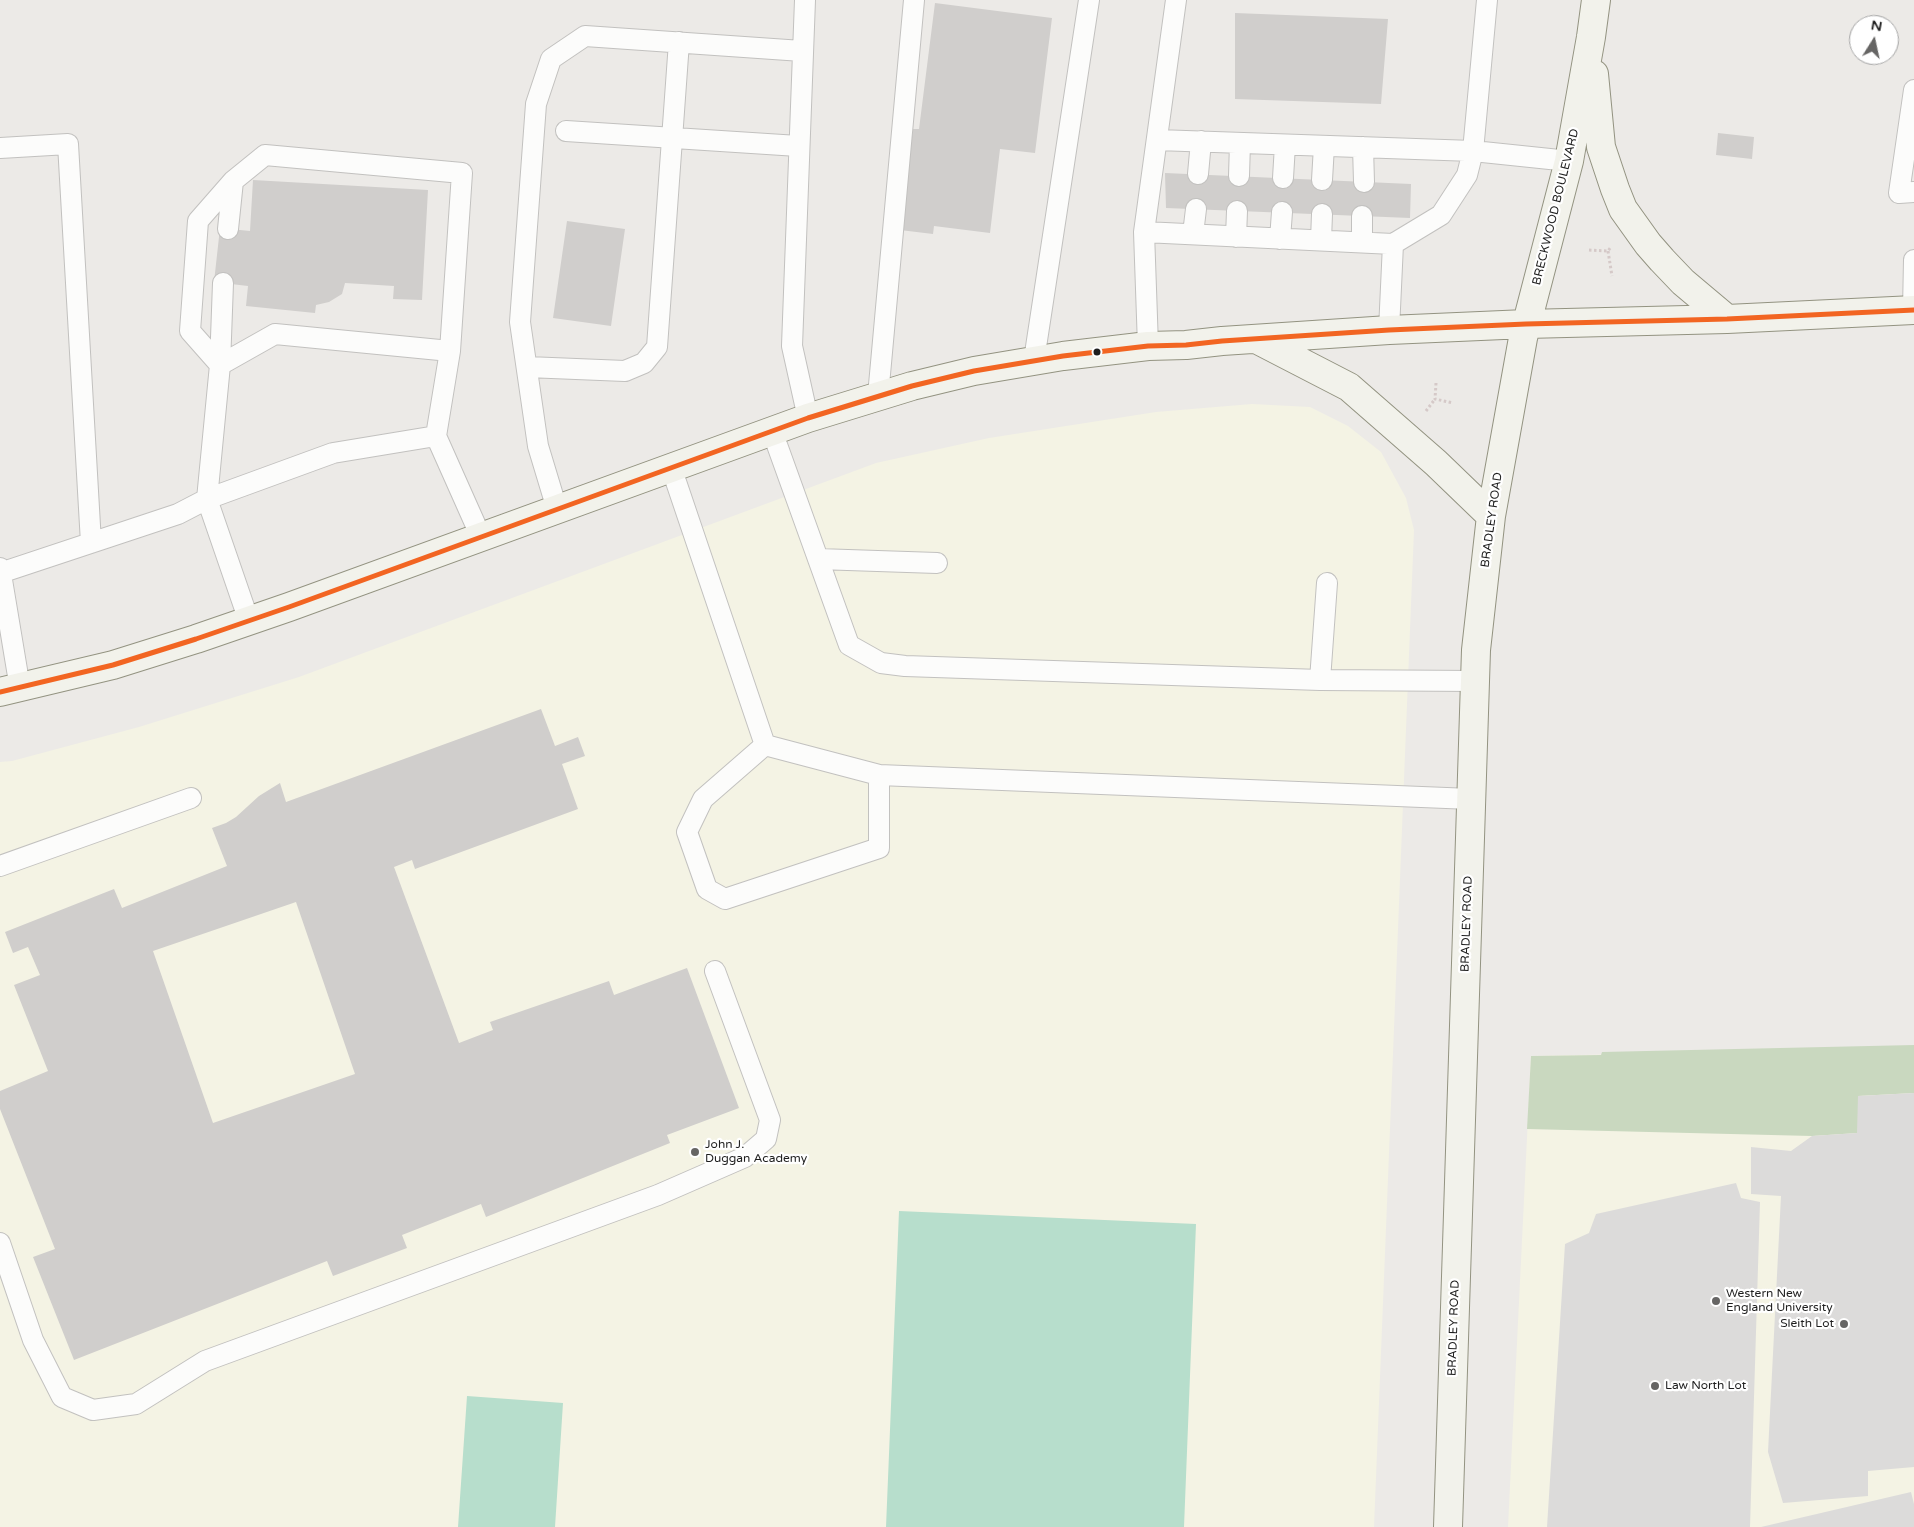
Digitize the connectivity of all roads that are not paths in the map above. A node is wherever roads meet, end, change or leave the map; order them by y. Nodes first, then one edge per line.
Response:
1 (805, 0) edge
2 (914, 0) edge
3 (1089, 0) edge
4 (1176, 0) edge
5 (1487, 0) edge
6 (1596, 0) edge
7 (1591, 38) junction
8 (679, 42) junction
9 (802, 51) junction
10 (1914, 90) edge
11 (566, 132) dead end
12 (673, 138) junction
13 (1157, 140) junction
14 (1201, 141) junction
15 (1240, 143) junction
16 (1285, 145) junction
17 (798, 146) junction
18 (1324, 146) junction
19 (1363, 147) junction
20 (0, 148) edge
21 (1472, 151) junction
22 (1570, 161) junction
23 (1198, 174) dead end
24 (1239, 176) dead end
25 (1284, 178) dead end
26 (1322, 180) dead end
27 (233, 182) junction
28 (1364, 182) dead end
29 (1914, 192) edge
30 (1196, 210) dead end
31 (1237, 211) dead end
32 (1282, 212) dead end
33 (1322, 214) dead end
34 (1362, 216) dead end
35 (228, 229) dead end
36 (1144, 232) junction
37 (1193, 234) junction
38 (1236, 237) junction
39 (1280, 238) junction
40 (1321, 240) junction
41 (1362, 242) junction
42 (1393, 244) junction
43 (1914, 260) edge
44 (224, 283) dead end
45 (1913, 310) edge
46 (1727, 319) junction
47 (1526, 324) junction
48 (1390, 330) junction
49 (1258, 340) junction
50 (1148, 346) junction
51 (450, 351) junction
52 (1034, 360) junction
53 (220, 365) junction
54 (527, 368) junction
55 (878, 396) junction
56 (808, 418) junction
57 (772, 431) junction
58 (436, 436) junction
59 (672, 468) junction
60 (207, 499) junction
61 (557, 509) junction
62 (1491, 516) junction
63 (481, 537) junction
64 (91, 543) junction
65 (818, 560) junction
66 (937, 563) dead end
67 (0, 568) edge
68 (0, 573) edge
69 (1328, 582) dead end
70 (249, 620) junction
71 (1320, 680) junction
72 (1475, 681) junction
73 (10, 690) edge
74 (765, 745) junction
75 (879, 775) junction
76 (191, 798) dead end
77 (1472, 799) junction
78 (0, 866) edge
79 (715, 971) dead end
80 (0, 1243) edge
81 (1448, 1527) edge

1 - 9 lane
2 - 55 lane
3 - 52 lane
4 - 13 lane
5 - 21 lane
6 - 7 main road, BRECKWOOD BOULEVARD
7 - 22 main road, BRECKWOOD BOULEVARD
7 - 46 main road
8 - 9 lane
8 - 12 lane
8 - 54 lane
9 - 17 lane
10 - 29 lane
11 - 12 lane
12 - 17 lane
12 - 54 lane
13 - 14 lane
13 - 36 lane
14 - 15 lane
14 - 23 lane
15 - 16 lane
15 - 24 lane
16 - 18 lane
16 - 25 lane
17 - 56 lane
18 - 19 lane
18 - 26 lane
19 - 21 lane
19 - 28 lane
20 - 64 lane
21 - 22 lane
21 - 42 lane
22 - 47 main road, BRECKWOOD BOULEVARD
27 - 35 lane
27 - 51 lane
27 - 53 lane
30 - 37 lane
31 - 38 lane
32 - 39 lane
33 - 40 lane
34 - 41 lane
36 - 37 lane
36 - 50 lane
37 - 38 lane
38 - 39 lane
39 - 40 lane
40 - 41 lane
41 - 42 lane
42 - 48 lane
43 - 45 lane
44 - 53 lane
45 - 46 main road
46 - 47 main road
47 - 48 main road
47 - 62 main road, BRADLEY ROAD
48 - 49 main road
49 - 50 main road
49 - 62 main road
50 - 52 main road
51 - 53 lane
51 - 58 lane
52 - 55 main road
53 - 60 lane
54 - 61 lane
55 - 56 main road
56 - 57 main road
57 - 59 main road
57 - 65 lane
58 - 60 lane
58 - 63 lane
59 - 61 main road
59 - 74 lane
60 - 64 lane
60 - 70 lane
61 - 63 main road
62 - 72 main road, BRADLEY ROAD
63 - 70 main road
64 - 68 lane
65 - 66 lane
65 - 71 lane
67 - 68 lane
68 - 73 lane
69 - 71 lane
70 - 73 main road
71 - 72 lane
72 - 77 main road, BRADLEY ROAD
74 - 75 lane
74 - 75 lane
75 - 77 lane
76 - 78 lane
77 - 81 main road, BRADLEY ROAD
79 - 80 lane

